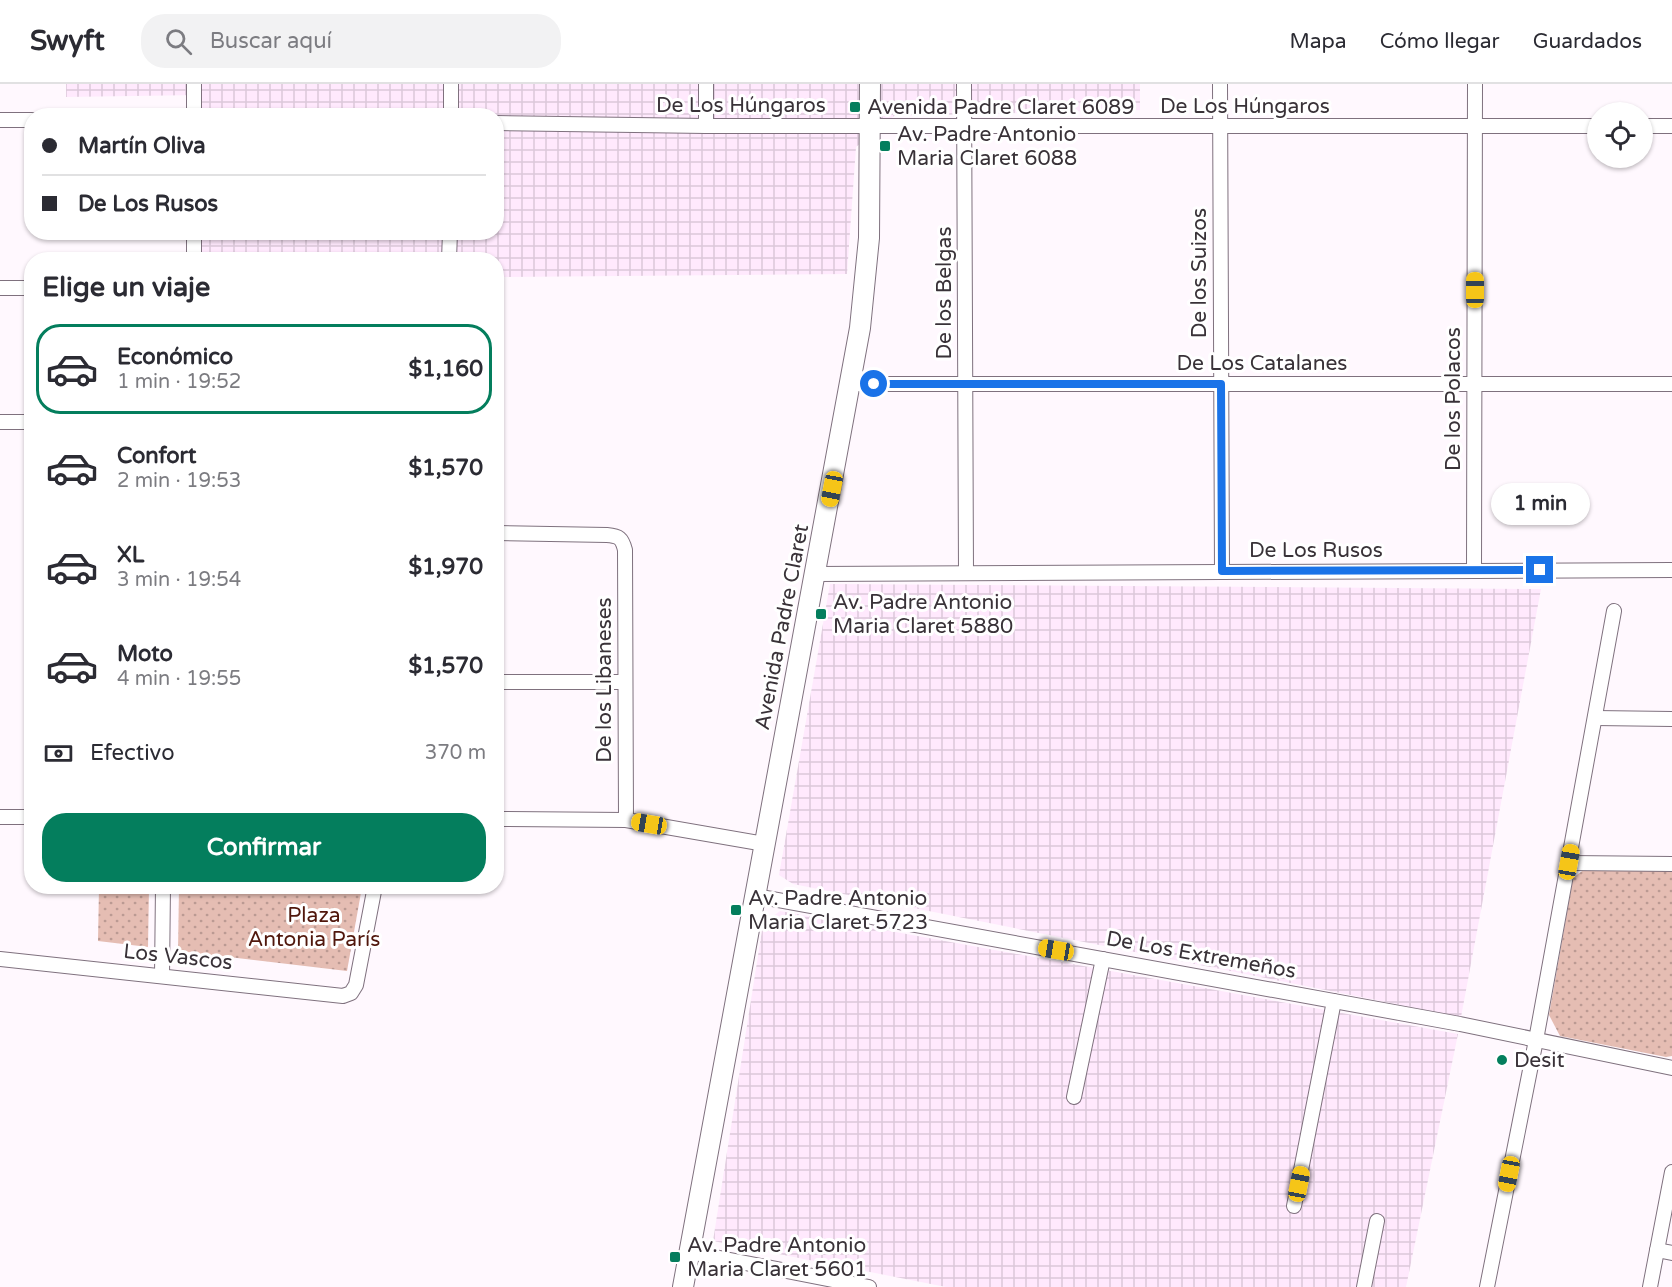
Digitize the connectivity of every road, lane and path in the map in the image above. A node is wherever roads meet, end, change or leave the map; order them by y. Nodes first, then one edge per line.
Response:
1 (194, 84) edge
2 (451, 84) edge
3 (706, 84) edge
4 (870, 84) edge
5 (964, 84) edge
6 (1220, 84) edge
7 (1475, 84) edge
8 (194, 108) edge
9 (451, 108) edge
10 (0, 120) edge
11 (24, 120) edge
12 (504, 123) edge
13 (706, 126) junction
14 (869, 126) junction
15 (1587, 126) edge
16 (1653, 126) edge
17 (1672, 126) edge
18 (964, 127) junction
19 (1220, 127) junction
20 (1475, 127) junction
21 (0, 288) edge
22 (24, 288) edge
23 (851, 384) junction
24 (966, 384) junction
25 (1221, 384) junction
26 (1474, 384) junction
27 (1672, 384) edge
28 (0, 422) edge
29 (24, 422) edge
30 (504, 533) edge
31 (1474, 570) junction
32 (1672, 570) edge
33 (1222, 571) junction
34 (966, 573) junction
35 (816, 574) junction
36 (1614, 611) dead end
37 (504, 682) edge
38 (625, 682) junction
39 (1595, 718) junction
40 (1672, 719) edge
41 (0, 817) edge
42 (24, 817) edge
43 (504, 819) edge
44 (626, 820) junction
45 (765, 844) junction
46 (1569, 862) junction
47 (1672, 864) edge
48 (163, 894) edge
49 (373, 894) edge
50 (756, 896) junction
51 (0, 959) edge
52 (1102, 959) junction
53 (162, 976) junction
54 (1334, 1001) junction
55 (1536, 1040) junction
56 (1672, 1068) edge
57 (1074, 1097) dead end
58 (1672, 1172) edge
59 (1294, 1206) dead end
60 (1377, 1221) dead end
61 (1657, 1250) junction
62 (689, 1252) junction
63 (1672, 1253) edge
64 (683, 1287) edge
65 (869, 1287) edge
66 (1364, 1287) edge
67 (1486, 1287) edge
68 (1650, 1287) edge

1 - 8 street
2 - 9 street
3 - 13 street
4 - 14 main road, Avenida Padre Claret
5 - 18 street, De los Belgas
6 - 19 street, De los Suizos
7 - 20 street, De los Polacos
10 - 11 street
12 - 13 street, De Los Húngaros
13 - 14 street, De Los Húngaros
14 - 18 street, De Los Húngaros
14 - 23 main road, Avenida Padre Claret
15 - 20 street, De Los Húngaros
16 - 17 street
18 - 19 street, De Los Húngaros
18 - 24 street, De los Belgas
19 - 20 street, De Los Húngaros
19 - 25 street, De los Suizos
20 - 26 street, De los Polacos
21 - 22 street
23 - 24 street, De Los Catalanes
23 - 35 main road, Avenida Padre Claret
24 - 25 street, De Los Catalanes
24 - 34 street, De los Belgas
25 - 26 street, De Los Catalanes
25 - 33 street, De los Suizos
26 - 27 street, De Los Catalanes
26 - 31 street, De los Polacos
28 - 29 street
30 - 38 street, De los Libaneses
31 - 32 street, De Los Rusos
31 - 33 street, De Los Rusos
33 - 34 street, De Los Rusos
34 - 35 street, De Los Rusos
35 - 45 main road, Avenida Padre Claret
36 - 39 street
37 - 38 street
38 - 44 street, De los Libaneses
39 - 40 street
39 - 46 street
41 - 42 street
43 - 44 street
44 - 45 street
45 - 50 main road, Avenida Padre Claret
46 - 47 street
46 - 55 street
48 - 53 street
49 - 53 street, Los Vascos
50 - 52 street, De Los Extremeños
50 - 62 main road, Avenida Padre Claret
51 - 53 street, Los Vascos
52 - 54 street, De Los Extremeños
52 - 57 street
54 - 55 street, De Los Extremeños
54 - 59 street
55 - 56 street, De Los Extremeños
55 - 67 street
58 - 61 street
60 - 66 street
61 - 63 street
61 - 68 street
62 - 64 main road
62 - 65 street

